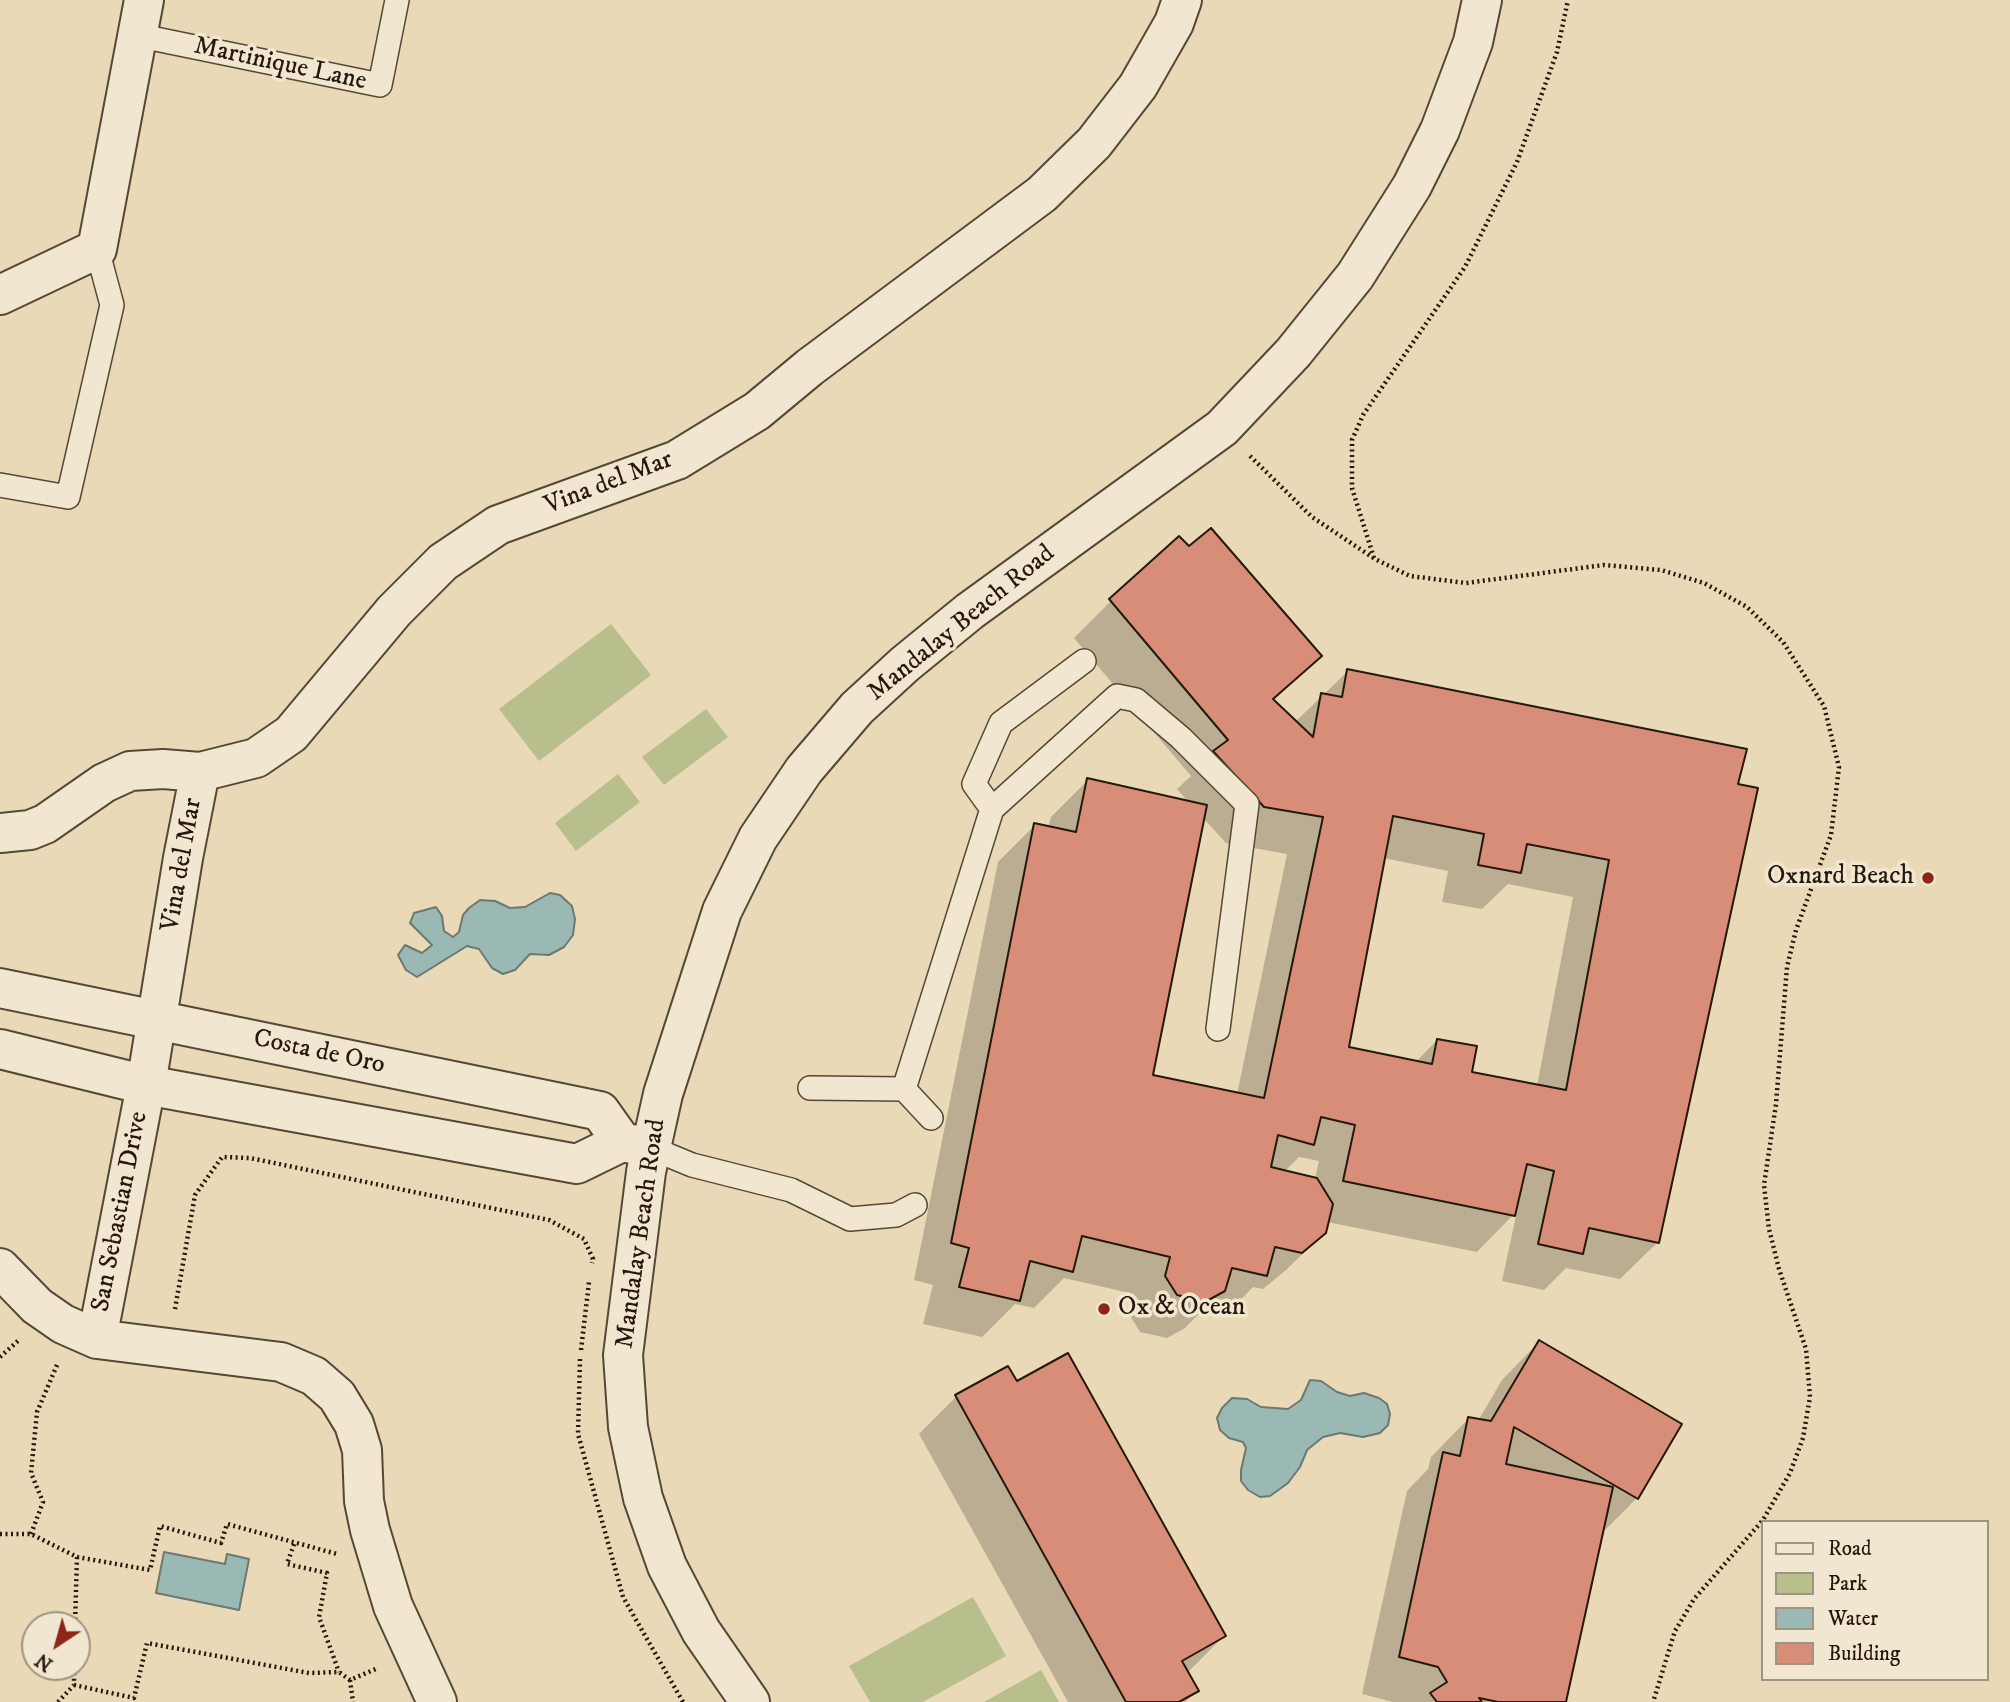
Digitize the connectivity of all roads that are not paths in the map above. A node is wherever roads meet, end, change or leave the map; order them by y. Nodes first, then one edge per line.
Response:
1 (397, 0) edge
2 (1182, 0) edge
3 (1482, 0) edge
4 (140, 18) edge
5 (97, 249) junction
6 (0, 295) edge
7 (0, 485) edge
8 (1084, 661) dead end
9 (200, 772) junction
10 (992, 809) junction
11 (0, 833) edge
12 (0, 988) edge
13 (156, 1020) junction
14 (1218, 1029) dead end
15 (0, 1049) edge
16 (146, 1085) junction
17 (810, 1088) dead end
18 (904, 1089) junction
19 (931, 1118) dead end
20 (636, 1145) junction
21 (915, 1205) dead end
22 (0, 1268) edge
23 (86, 1334) junction
24 (437, 1702) edge
25 (750, 1702) edge

1 - 4 lane, Martinique Lane
2 - 9 street, Vina del Mar
3 - 20 street, Mandalay Beach Road
4 - 5 street, Martinique Lane
5 - 6 street
5 - 7 lane, Martinique Lane
8 - 10 lane
9 - 11 street
9 - 13 street, Vina del Mar
10 - 14 lane
10 - 18 lane
12 - 13 street, Costa de Oro
13 - 16 street, Vina del Mar
13 - 20 street, Costa de Oro
15 - 16 street
16 - 20 street
16 - 23 street, San Sebastian Drive
17 - 18 lane
18 - 19 lane
20 - 21 lane
20 - 25 street, Mandalay Beach Road
22 - 23 street, San Sebastian Drive
23 - 24 street, San Sebastian Drive

